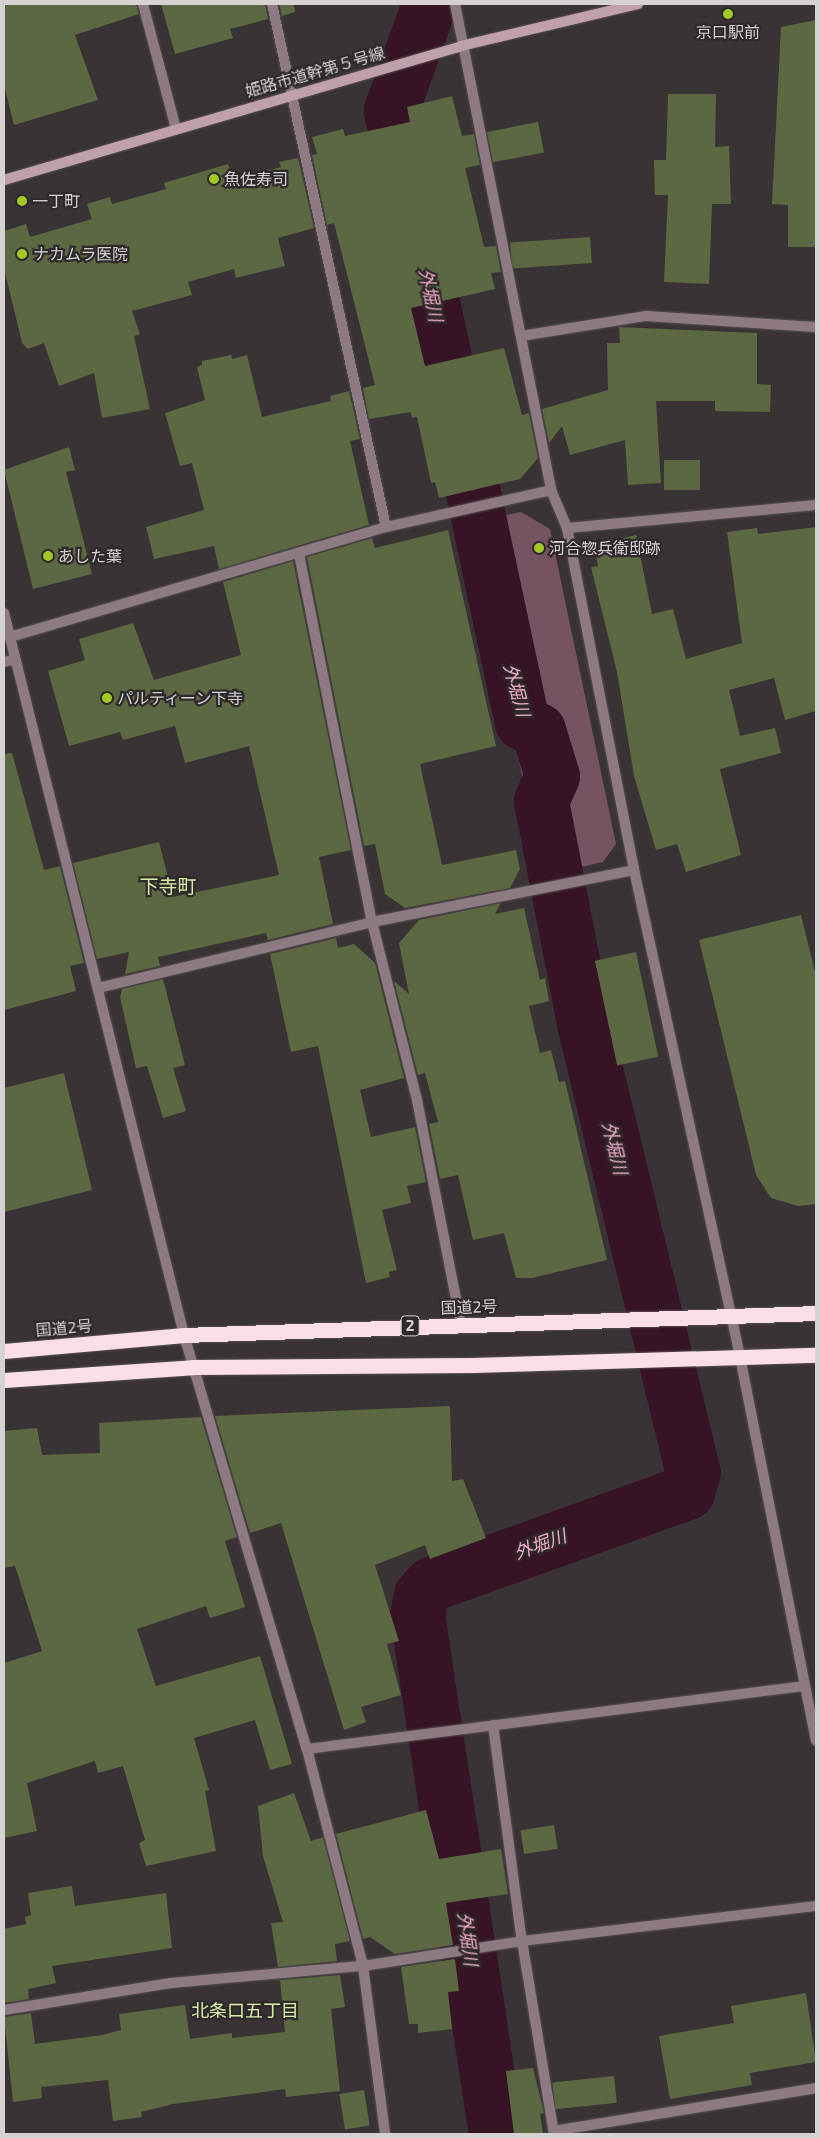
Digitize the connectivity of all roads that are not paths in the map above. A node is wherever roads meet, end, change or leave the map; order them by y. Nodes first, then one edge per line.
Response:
1 (143, 4) edge
2 (272, 4) edge
3 (455, 4) edge
4 (638, 4) edge
5 (461, 46) junction
6 (293, 94) junction
7 (176, 129) junction
8 (4, 180) edge
9 (816, 328) edge
10 (521, 336) junction
11 (551, 490) junction
12 (816, 505) edge
13 (386, 527) junction
14 (567, 528) junction
15 (299, 554) junction
16 (4, 613) edge
17 (10, 637) junction
18 (16, 659) junction
19 (4, 662) edge
20 (634, 870) junction
21 (372, 922) junction
22 (98, 988) junction
23 (816, 1313) edge
24 (730, 1315) junction
25 (462, 1324) junction
26 (184, 1335) junction
27 (4, 1351) edge
28 (816, 1355) edge
29 (740, 1357) junction
30 (192, 1367) junction
31 (4, 1380) edge
32 (804, 1686) junction
33 (493, 1725) junction
34 (816, 1741) edge
35 (308, 1748) junction
36 (816, 1906) edge
37 (522, 1941) junction
38 (363, 1966) junction
39 (4, 2010) edge
40 (816, 2088) edge
41 (554, 2133) edge
42 (385, 2134) edge

1 - 7 street
2 - 6 street
3 - 5 street
4 - 5 street, 姫路市道幹第５号線
5 - 6 street, 姫路市道幹第５号線
5 - 10 street
6 - 7 street, 姫路市道幹第５号線
6 - 13 street
7 - 8 street, 姫路市道幹第５号線
9 - 10 street
10 - 11 street
11 - 13 street
11 - 14 street
12 - 14 street
13 - 15 street
14 - 20 street
15 - 17 street
15 - 21 street
16 - 17 street
17 - 18 street
18 - 19 street
18 - 22 street
20 - 21 street
20 - 24 street
21 - 22 street
21 - 25 street
22 - 26 street
23 - 24 highway, 国道2号 / 2
24 - 25 highway, 国道2号 / 2
24 - 29 street
25 - 26 highway, 国道2号 / 2
26 - 27 highway, 国道2号 / 2
26 - 30 street
28 - 29 highway
29 - 30 highway
29 - 32 street
30 - 31 highway
30 - 35 street
32 - 33 street
32 - 34 street
33 - 35 street
33 - 37 street
35 - 38 street
36 - 37 street
37 - 38 street
37 - 41 street
38 - 39 street
38 - 42 street
40 - 41 street

